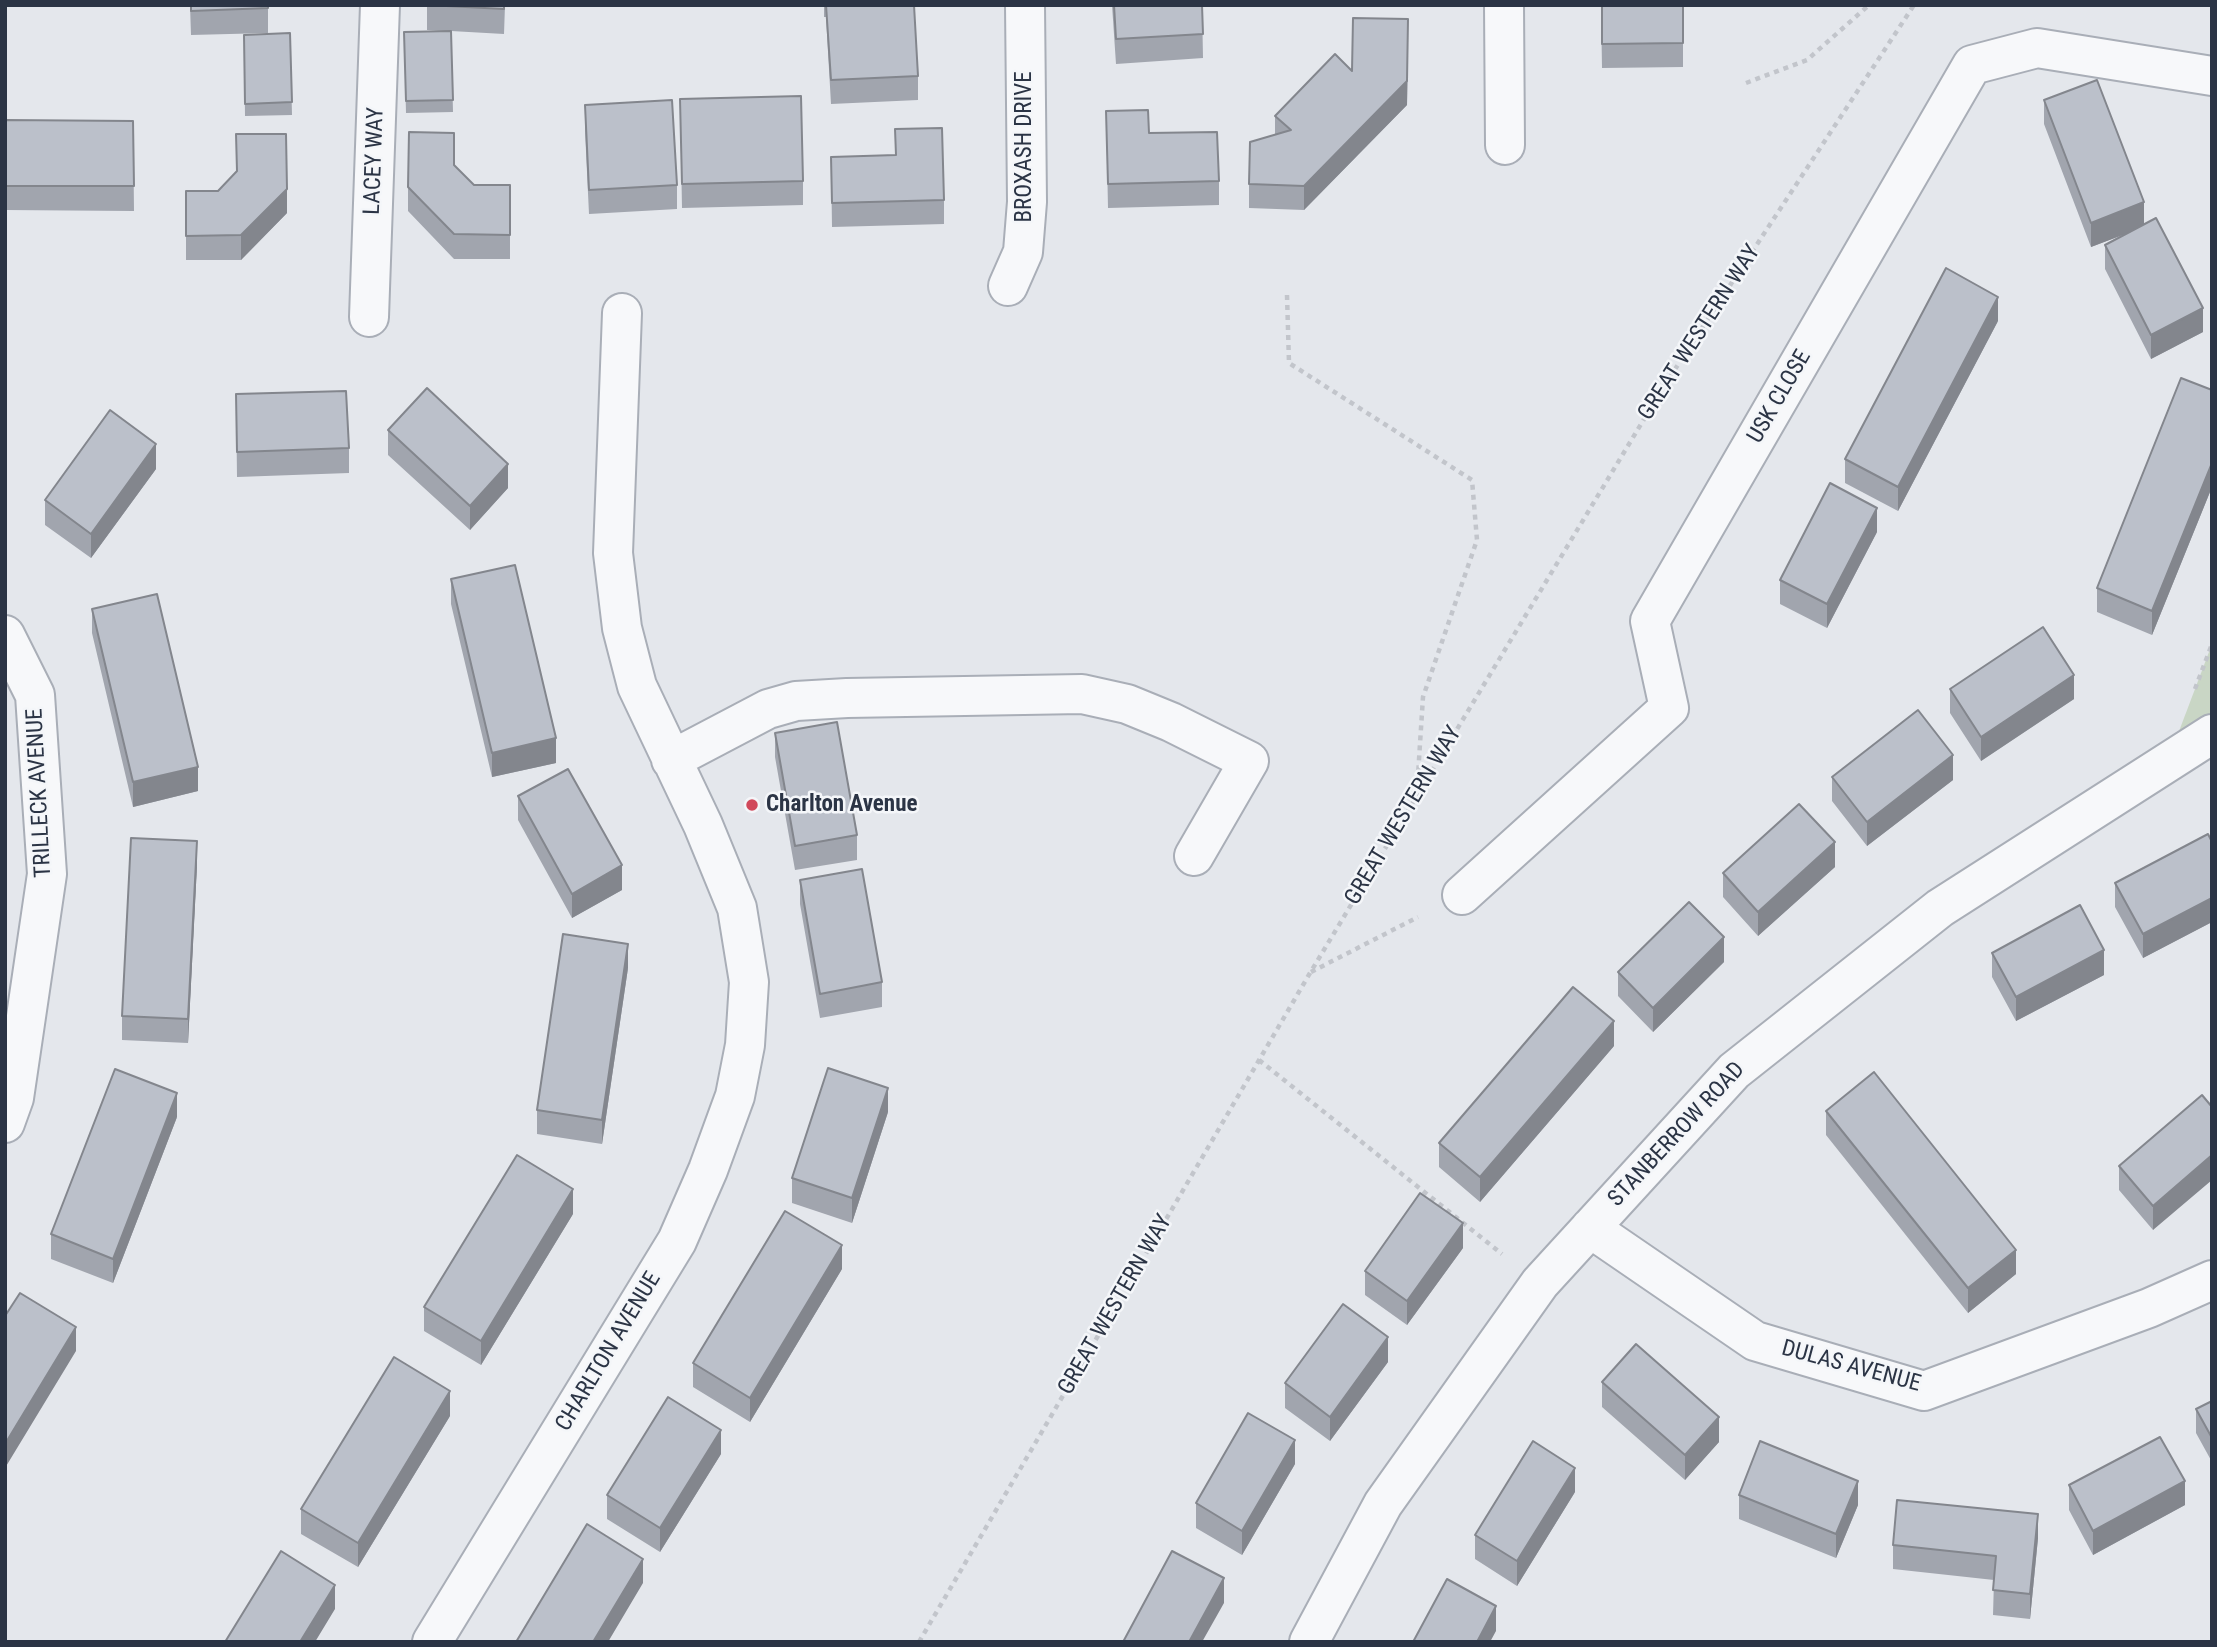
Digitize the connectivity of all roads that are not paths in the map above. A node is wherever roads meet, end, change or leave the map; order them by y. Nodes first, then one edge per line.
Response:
1 (380, 5) edge
2 (1024, 5) edge
3 (1504, 5) edge
4 (2212, 76) edge
5 (1505, 145) dead end
6 (1008, 286) dead end
7 (622, 313) dead end
8 (369, 317) dead end
9 (5, 635) edge
10 (2212, 734) edge
11 (671, 760) junction
12 (1194, 856) dead end
13 (1462, 895) road end
14 (5, 1123) edge
15 (1590, 1228) junction
16 (2212, 1280) edge
17 (432, 1642) edge
18 (1309, 1642) edge

1 - 8 street, LACEY WAY
2 - 6 street, BROXASH DRIVE
3 - 5 street
4 - 13 street, USK CLOSE
7 - 11 street, CHARLTON AVENUE
9 - 14 street, TRILLECK AVENUE
10 - 15 street, STANBERROW ROAD
11 - 12 street
11 - 17 street, CHARLTON AVENUE
15 - 16 street, DULAS AVENUE
15 - 18 street, STANBERROW ROAD

